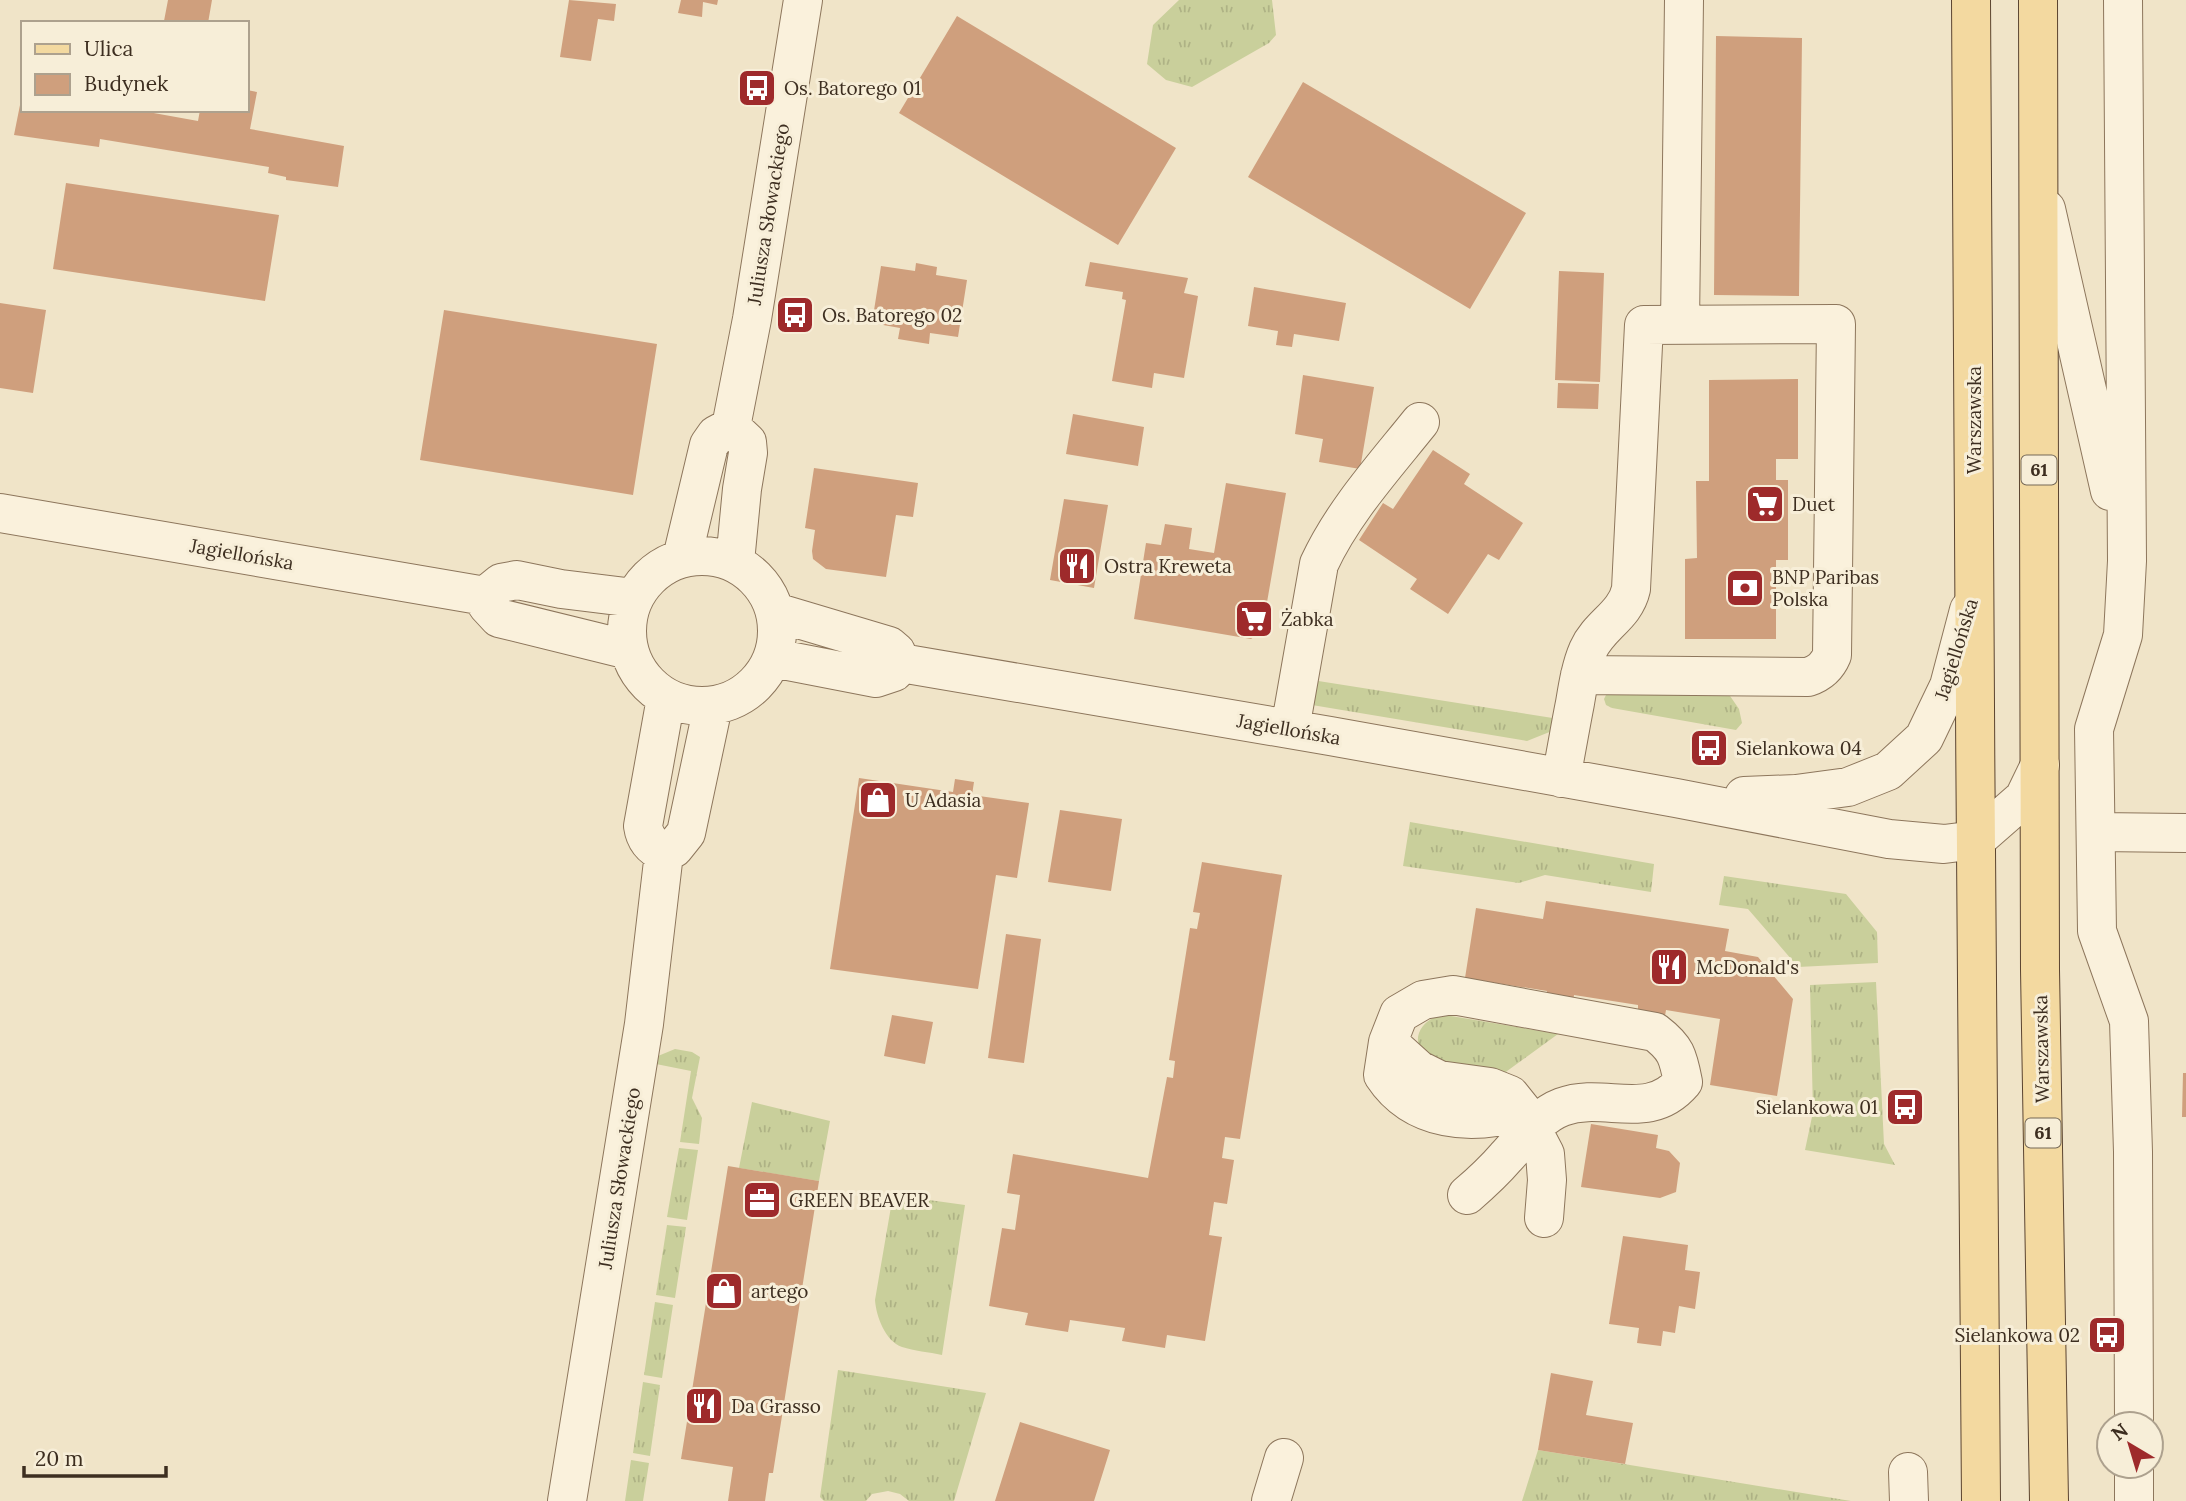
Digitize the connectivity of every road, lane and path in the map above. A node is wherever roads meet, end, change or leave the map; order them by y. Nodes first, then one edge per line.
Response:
1 (803, 0) edge
2 (1684, 0) edge
3 (1971, 0) edge
4 (2038, 0) edge
5 (2123, 0) edge
6 (2038, 174) junction
7 (1680, 325) junction
8 (1420, 422) dead end
9 (731, 427) junction
10 (0, 513) edge
11 (682, 558) junction
12 (735, 562) junction
13 (2127, 562) junction
14 (1976, 587) junction
15 (485, 596) junction
16 (634, 598) junction
17 (775, 612) junction
18 (629, 650) junction
19 (773, 658) junction
20 (901, 663) junction
21 (1580, 675) junction
22 (666, 698) junction
23 (713, 706) junction
24 (1290, 729) junction
25 (2040, 765) junction
26 (1561, 778) junction
27 (1676, 798) junction
28 (2097, 832) junction
29 (2186, 833) edge
30 (1976, 840) junction
31 (664, 853) junction
32 (1527, 1119) junction
33 (1467, 1195) dead end
34 (1544, 1218) dead end
35 (2134, 1410) edge
36 (1284, 1458) dead end
37 (2134, 1480) edge
38 (567, 1501) edge
39 (1270, 1501) edge
40 (1981, 1501) edge
41 (2049, 1501) edge
42 (2134, 1501) edge

1 - 9 street, Juliusza Słowackiego
2 - 7 street
3 - 14 main road, Warszawska
4 - 6 main road, Warszawska / 61
5 - 13 street
6 - 13 street
6 - 25 main road, Warszawska / 61
7 - 21 street
7 - 21 street
8 - 24 street
9 - 11 street
9 - 12 street
10 - 15 street, Jagiellońska
11 - 12 street
11 - 16 street
12 - 17 street
13 - 28 street
14 - 27 street, Jagiellońska
14 - 30 main road, Warszawska
15 - 16 street
15 - 18 street
16 - 18 street
17 - 19 street
17 - 20 street
18 - 22 street
19 - 20 street
19 - 23 street
20 - 24 street, Jagiellońska
21 - 26 street
22 - 23 street
22 - 31 street
23 - 31 street
24 - 26 street, Jagiellońska
25 - 30 street, Warszawska
25 - 41 main road, Warszawska / 61
26 - 27 street, Jagiellońska
27 - 30 street, Jagiellońska
28 - 29 street
28 - 35 street
30 - 40 main road, Warszawska
31 - 38 street, Juliusza Słowackiego
32 - 32 street
32 - 33 street
32 - 34 street
36 - 39 street
37 - 42 street

